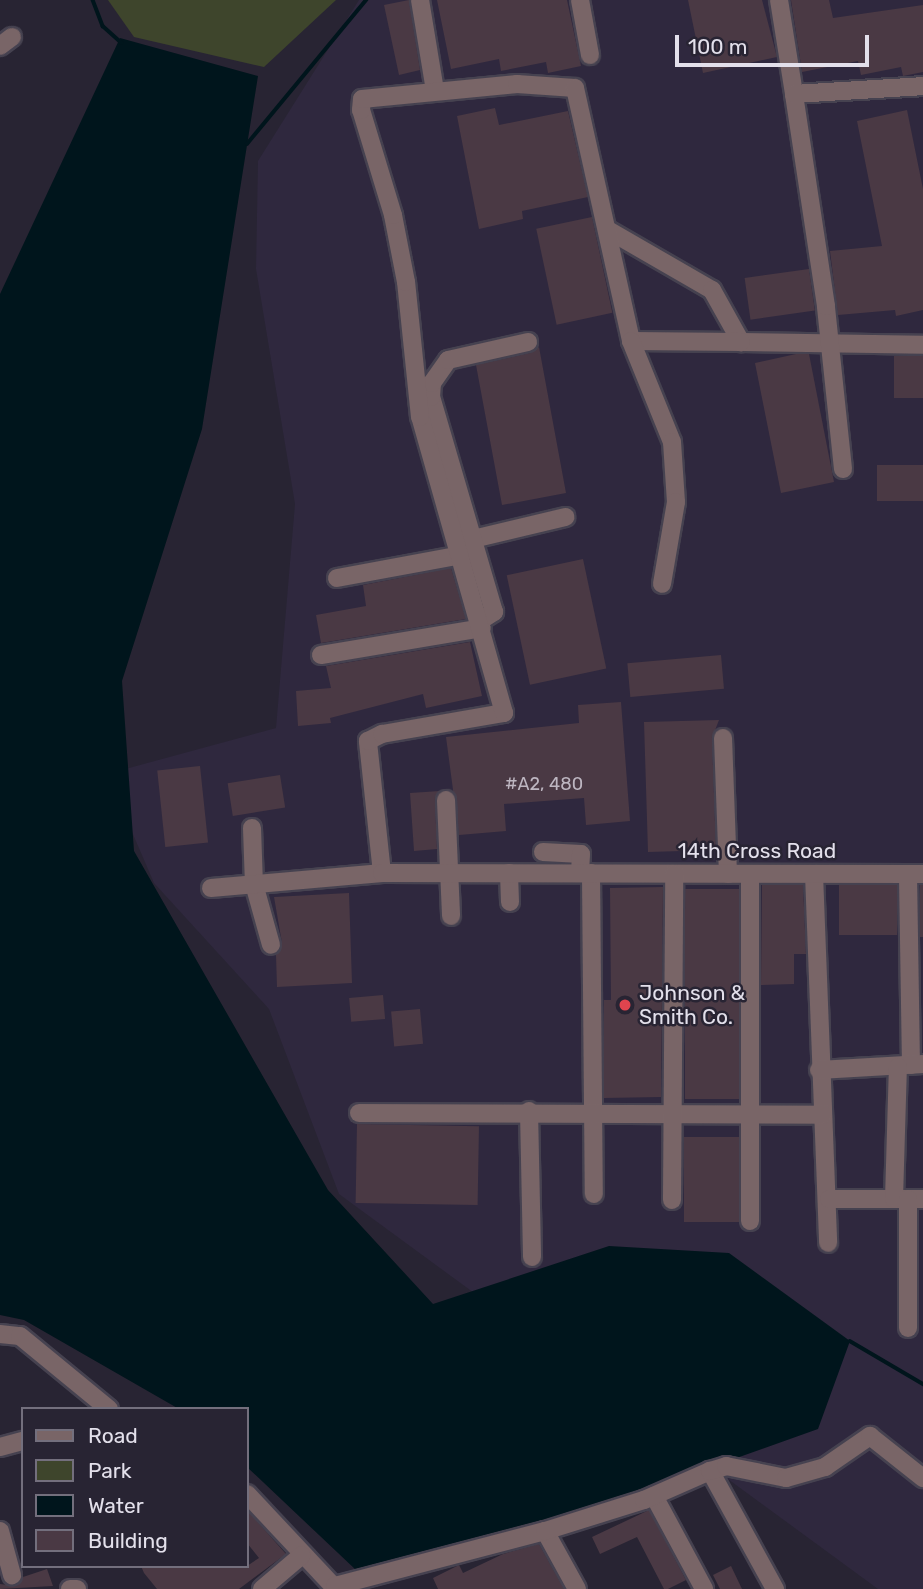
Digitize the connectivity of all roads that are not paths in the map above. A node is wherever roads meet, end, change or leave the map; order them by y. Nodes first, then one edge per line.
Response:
1 (420, 0) edge
2 (580, 0) edge
3 (779, 0) edge
4 (590, 55) dead end
5 (923, 86) edge
6 (435, 91) junction
7 (794, 94) junction
8 (608, 230) junction
9 (631, 341) junction
10 (829, 341) junction
11 (528, 342) dead end
12 (741, 342) junction
13 (923, 345) edge
14 (843, 470) dead end
15 (565, 517) dead end
16 (473, 539) junction
17 (461, 555) junction
18 (337, 578) dead end
19 (662, 584) dead end
20 (481, 625) junction
21 (321, 655) dead end
22 (723, 738) dead end
23 (446, 800) dead end
24 (252, 828) dead end
25 (543, 852) dead end
26 (382, 873) junction
27 (449, 873) junction
28 (509, 873) junction
29 (586, 873) junction
30 (674, 874) junction
31 (728, 874) junction
32 (750, 874) junction
33 (814, 874) junction
34 (916, 874) edge
35 (254, 884) junction
36 (211, 888) dead end
37 (510, 902) dead end
38 (451, 916) dead end
39 (271, 945) dead end
40 (910, 1065) edge
41 (819, 1070) junction
42 (529, 1111) junction
43 (591, 1111) junction
44 (359, 1113) dead end
45 (674, 1113) junction
46 (752, 1114) junction
47 (823, 1115) junction
48 (594, 1194) dead end
49 (829, 1199) junction
50 (908, 1199) edge
51 (672, 1200) dead end
52 (750, 1221) dead end
53 (828, 1242) dead end
54 (532, 1257) dead end
55 (908, 1328) dead end
56 (0, 1334) edge
57 (107, 1407) edge
58 (21, 1442) edge
59 (0, 1447) edge
60 (710, 1471) junction
61 (923, 1478) edge
62 (248, 1495) edge
63 (654, 1496) junction
64 (545, 1531) junction
65 (1, 1535) edge
66 (302, 1555) junction
67 (12, 1575) dead end
68 (699, 1587) edge
69 (335, 1588) edge
70 (70, 1589) edge
71 (77, 1589) edge
72 (262, 1589) edge
73 (577, 1589) edge
74 (775, 1589) edge

1 - 6 street
2 - 4 street
3 - 7 street
5 - 7 street
6 - 8 street
6 - 17 street
7 - 10 street
8 - 9 street
8 - 12 street
9 - 12 street
9 - 19 street
10 - 12 street
10 - 13 street
10 - 14 street
11 - 16 street
15 - 16 street
16 - 20 street
17 - 18 street
17 - 20 street
20 - 21 street
20 - 26 street
22 - 31 street
23 - 27 street
24 - 35 street
25 - 29 street
26 - 27 street, 14th Cross Road
26 - 35 street, 14th Cross Road
27 - 28 street, 14th Cross Road
27 - 38 street
28 - 29 street, 14th Cross Road
28 - 37 street
29 - 30 street, 14th Cross Road
29 - 43 street
30 - 31 street, 14th Cross Road
30 - 45 street
31 - 32 street, 14th Cross Road
32 - 33 street, 14th Cross Road
32 - 46 street
33 - 34 street, 14th Cross Road
33 - 41 street
34 - 40 street
35 - 36 street, 14th Cross Road
35 - 39 street
40 - 41 street
40 - 50 street
41 - 47 street
42 - 43 street
42 - 44 street
42 - 54 street
43 - 45 street
43 - 48 street
45 - 46 street
45 - 51 street
46 - 47 street
46 - 52 street
47 - 49 street
49 - 50 street
49 - 53 street
50 - 55 street
56 - 57 street
58 - 59 street
60 - 61 street
60 - 63 street
60 - 74 street
62 - 66 street
63 - 64 street
63 - 68 street
64 - 69 street
64 - 73 street
65 - 67 street
66 - 69 street
66 - 72 street
70 - 71 street

